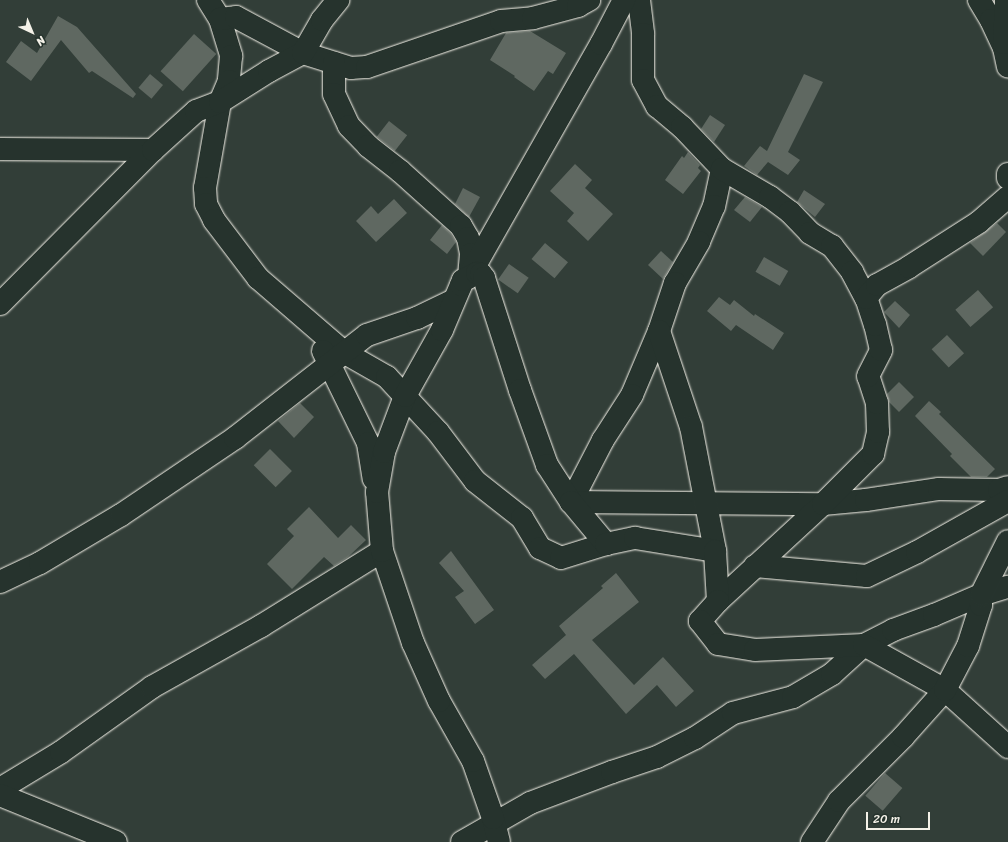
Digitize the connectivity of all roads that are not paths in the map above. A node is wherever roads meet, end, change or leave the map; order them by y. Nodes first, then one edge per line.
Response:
1 (208, 0) edge
2 (338, 0) edge
3 (624, 0) edge
4 (639, 0) edge
5 (979, 0) edge
6 (1006, 0) edge
7 (577, 2) edge
8 (223, 9) edge
9 (303, 53) junction
10 (1006, 58) edge
11 (334, 63) junction
12 (220, 102) junction
13 (0, 149) edge
14 (153, 150) junction
15 (722, 169) junction
16 (1008, 174) edge
17 (1008, 178) edge
18 (1008, 197) edge
19 (468, 278) junction
20 (866, 298) junction
21 (454, 300) junction
22 (0, 304) edge
23 (658, 331) junction
24 (337, 358) junction
25 (405, 396) junction
26 (1008, 487) edge
27 (377, 492) junction
28 (1008, 501) edge
29 (571, 502) junction
30 (704, 502) junction
31 (824, 504) junction
32 (1008, 541) edge
33 (606, 544) junction
34 (382, 551) junction
35 (715, 551) junction
36 (755, 566) junction
37 (0, 582) edge
38 (1008, 587) edge
39 (981, 595) junction
40 (718, 601) junction
41 (864, 645) junction
42 (945, 690) junction
43 (1008, 747) edge
44 (0, 789) edge
45 (0, 795) edge
46 (497, 833) edge
47 (116, 842) edge
48 (462, 842) edge
49 (812, 842) edge

1 - 8 street
2 - 9 street
3 - 19 street
4 - 15 street
5 - 10 street
6 - 10 street
7 - 11 street
8 - 9 street
8 - 12 street
9 - 11 street
9 - 12 street
11 - 19 street
12 - 14 street
12 - 24 street
13 - 14 street
14 - 22 street
15 - 20 street
15 - 23 street
16 - 17 street
18 - 20 street
19 - 21 street
19 - 29 street
20 - 31 street
21 - 24 street
21 - 25 street
23 - 29 street
23 - 30 street
24 - 25 street
24 - 27 street
24 - 37 street
25 - 27 street
25 - 33 street
26 - 31 street
27 - 34 street
28 - 36 street
29 - 30 street
29 - 33 street
30 - 31 street
30 - 35 street
31 - 36 street
32 - 39 street
33 - 35 street
34 - 44 street
34 - 46 street
35 - 40 street
36 - 40 street
38 - 39 street
39 - 41 street
39 - 42 street
40 - 41 street
41 - 42 street
41 - 46 street
42 - 43 street
42 - 49 street
45 - 47 street
46 - 48 street

